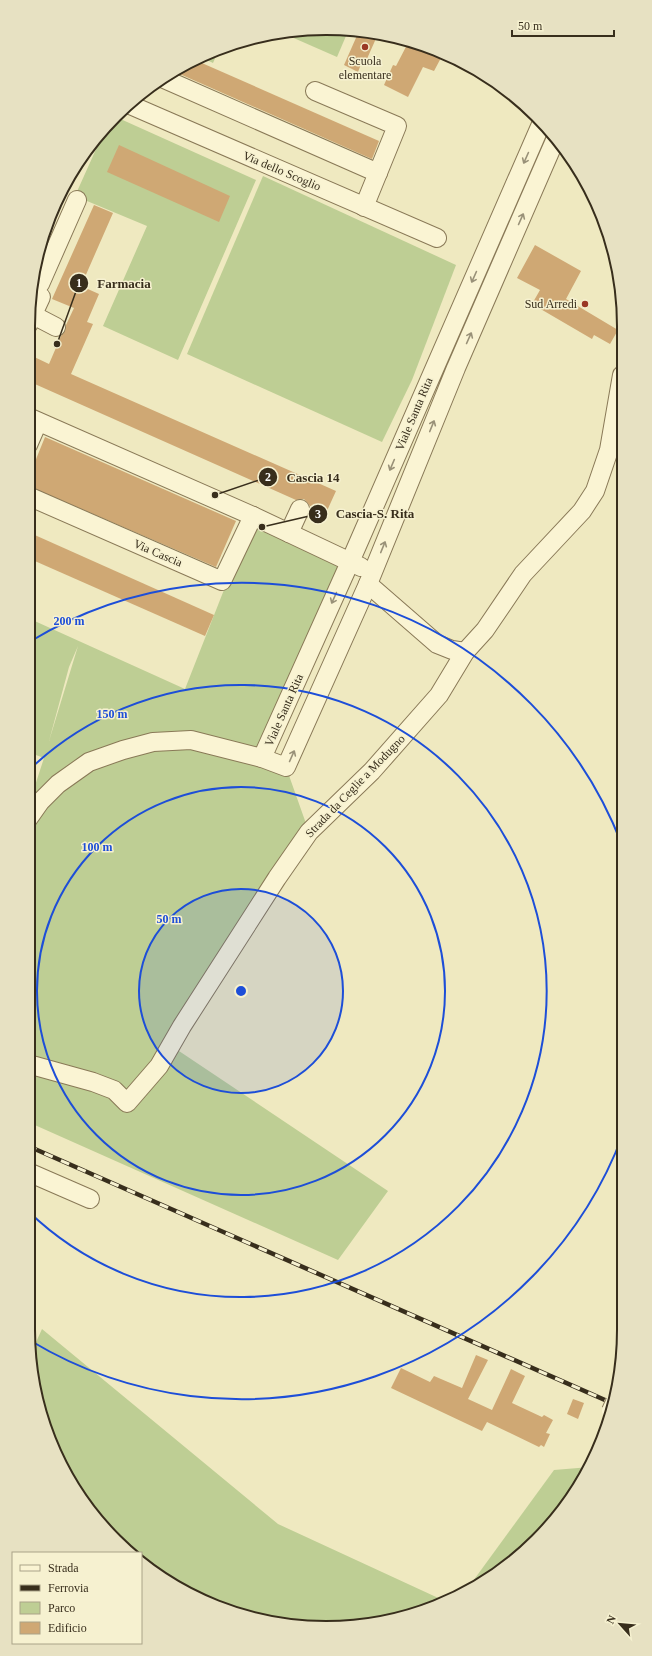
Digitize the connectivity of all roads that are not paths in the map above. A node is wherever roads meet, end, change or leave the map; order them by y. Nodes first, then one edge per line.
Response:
1 (169, 81) edge
2 (315, 91) dead end
3 (134, 107) edge
4 (539, 128) edge
5 (553, 144) edge
6 (378, 173) junction
7 (77, 200) dead end
8 (364, 206) junction
9 (437, 238) dead end
10 (43, 262) edge
11 (37, 290) edge
12 (36, 308) edge
13 (35, 321) edge
14 (56, 327) dead end
15 (437, 362) junction
16 (454, 371) junction
17 (617, 404) edge
18 (35, 420) edge
19 (35, 499) edge
20 (300, 509) dead end
21 (253, 516) junction
22 (289, 533) junction
23 (350, 562) junction
24 (370, 578) junction
25 (465, 652) junction
26 (262, 758) junction
27 (35, 810) edge
28 (35, 1066) edge
29 (35, 1175) edge
30 (90, 1199) dead end

1 - 6 street
2 - 6 street
3 - 8 street, Via dello Scoglio
4 -> 15 street, Viale Santa Rita
16 -> 5 street, Viale Santa Rita
6 - 8 street
7 - 10 street
8 - 9 street, Via dello Scoglio
11 - 12 street
13 - 14 street
15 - 16 street
15 -> 23 street, Viale Santa Rita
24 -> 16 street, Viale Santa Rita
17 - 25 street, Strada da Ceglie a Modugno
18 - 21 street
19 - 21 street, Via Cascia
20 - 22 street
21 - 22 street
22 - 23 street
23 - 24 street
23 -> 26 street, Viale Santa Rita
24 - 25 street
26 -> 24 street, Viale Santa Rita
25 - 28 street, Strada da Ceglie a Modugno
26 - 27 street
29 - 30 street

